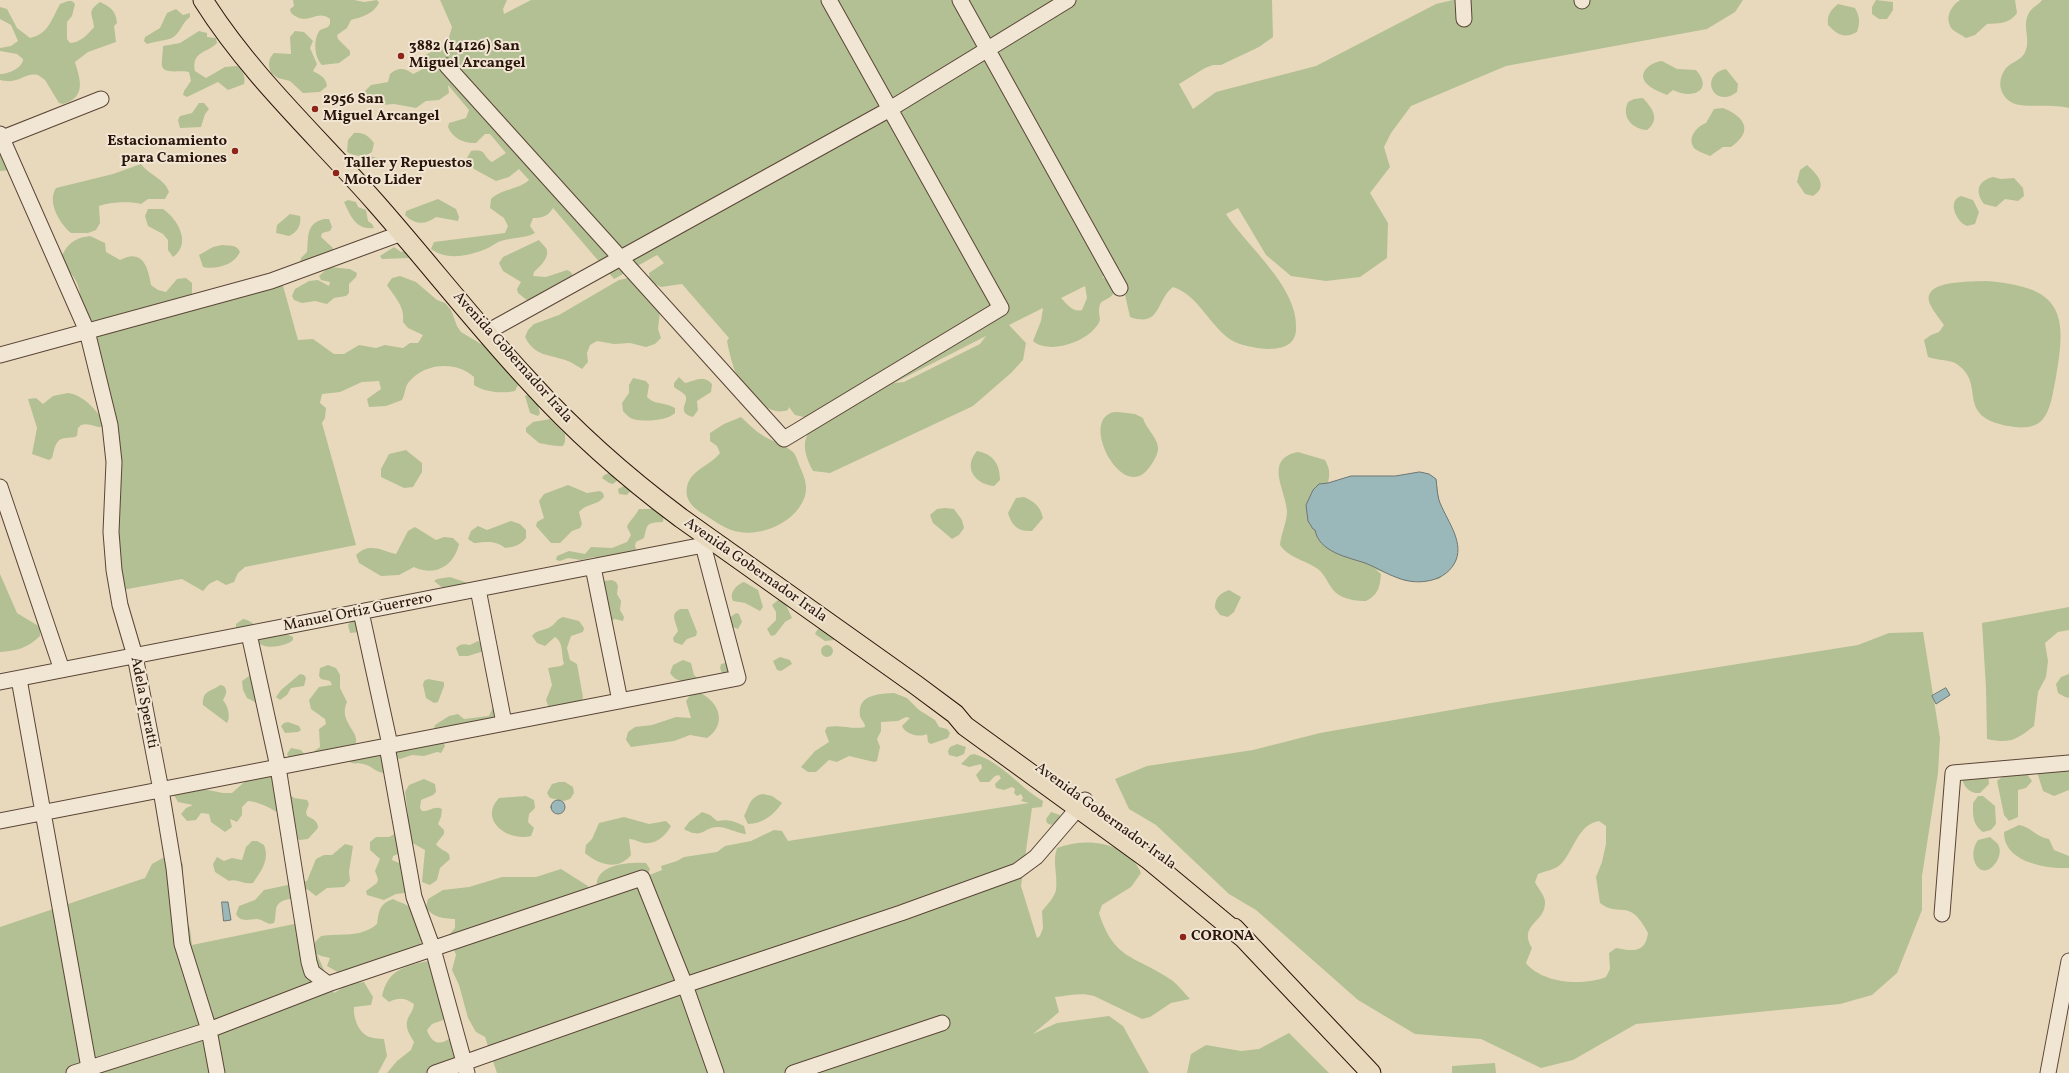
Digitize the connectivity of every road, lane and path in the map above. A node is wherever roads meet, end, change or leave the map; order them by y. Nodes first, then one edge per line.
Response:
1 (203, 0) edge
2 (829, 0) edge
3 (960, 0) edge
4 (1068, 0) edge
5 (1463, 0) edge
6 (1464, 19) dead end
7 (988, 50) junction
8 (446, 66) dead end
9 (101, 99) dead end
10 (890, 109) junction
11 (1, 137) edge
12 (402, 233) junction
13 (619, 257) junction
14 (1120, 288) dead end
15 (87, 332) junction
16 (487, 332) junction
17 (0, 356) edge
18 (0, 487) edge
19 (709, 544) junction
20 (593, 567) junction
21 (478, 589) junction
22 (361, 612) junction
23 (249, 634) junction
24 (135, 656) junction
25 (62, 670) junction
26 (19, 679) junction
27 (0, 682) edge
28 (620, 701) junction
29 (504, 723) junction
30 (389, 746) junction
31 (2069, 763) edge
32 (278, 767) junction
33 (161, 790) junction
34 (1081, 804) junction
35 (43, 812) junction
36 (0, 821) edge
37 (1942, 914) dead end
38 (433, 949) junction
39 (2069, 961) edge
40 (328, 984) junction
41 (685, 985) junction
42 (942, 1023) dead end
43 (208, 1030) junction
44 (89, 1068) junction
45 (466, 1068) edge
46 (74, 1073) edge
47 (216, 1073) edge
48 (434, 1073) edge
49 (716, 1073) edge
50 (793, 1073) edge
51 (1371, 1073) edge
52 (2048, 1073) edge

1 - 12 main road, Avenida Gobernador Irala
2 - 10 street
3 - 7 street
4 - 7 street
5 - 6 street
7 - 10 street
7 - 14 street
8 - 13 street
9 - 11 street
10 - 13 street
10 - 13 street
11 - 15 street, Adela Speratti
12 - 15 street
12 - 16 main road, Avenida Gobernador Irala
13 - 16 street
15 - 17 street
15 - 24 street, Adela Speratti
16 - 19 main road, Avenida Gobernador Irala
18 - 25 street
19 - 20 street, Manuel Ortiz Guerrero
19 - 28 street
19 - 34 main road, Avenida Gobernador Irala
20 - 21 street, Manuel Ortiz Guerrero
20 - 28 street
21 - 22 street, Manuel Ortiz Guerrero
21 - 29 street
22 - 23 street, Manuel Ortiz Guerrero
22 - 30 street
23 - 24 street, Manuel Ortiz Guerrero
23 - 32 street
24 - 25 street, Manuel Ortiz Guerrero
24 - 33 street, Adela Speratti
25 - 26 street, Manuel Ortiz Guerrero
26 - 27 street, Manuel Ortiz Guerrero
26 - 35 street
28 - 29 street
29 - 30 street
30 - 32 street
30 - 38 street
31 - 37 street
32 - 33 street
32 - 40 street
33 - 35 street
33 - 43 street, Adela Speratti
34 - 41 street
34 - 51 main road, Avenida Gobernador Irala
35 - 36 street
35 - 44 street
38 - 40 street
38 - 41 street
38 - 45 street
39 - 52 street
40 - 43 street
41 - 45 street
41 - 49 street
42 - 50 street
43 - 44 street
43 - 47 street, Adela Speratti
44 - 46 street
45 - 48 street

